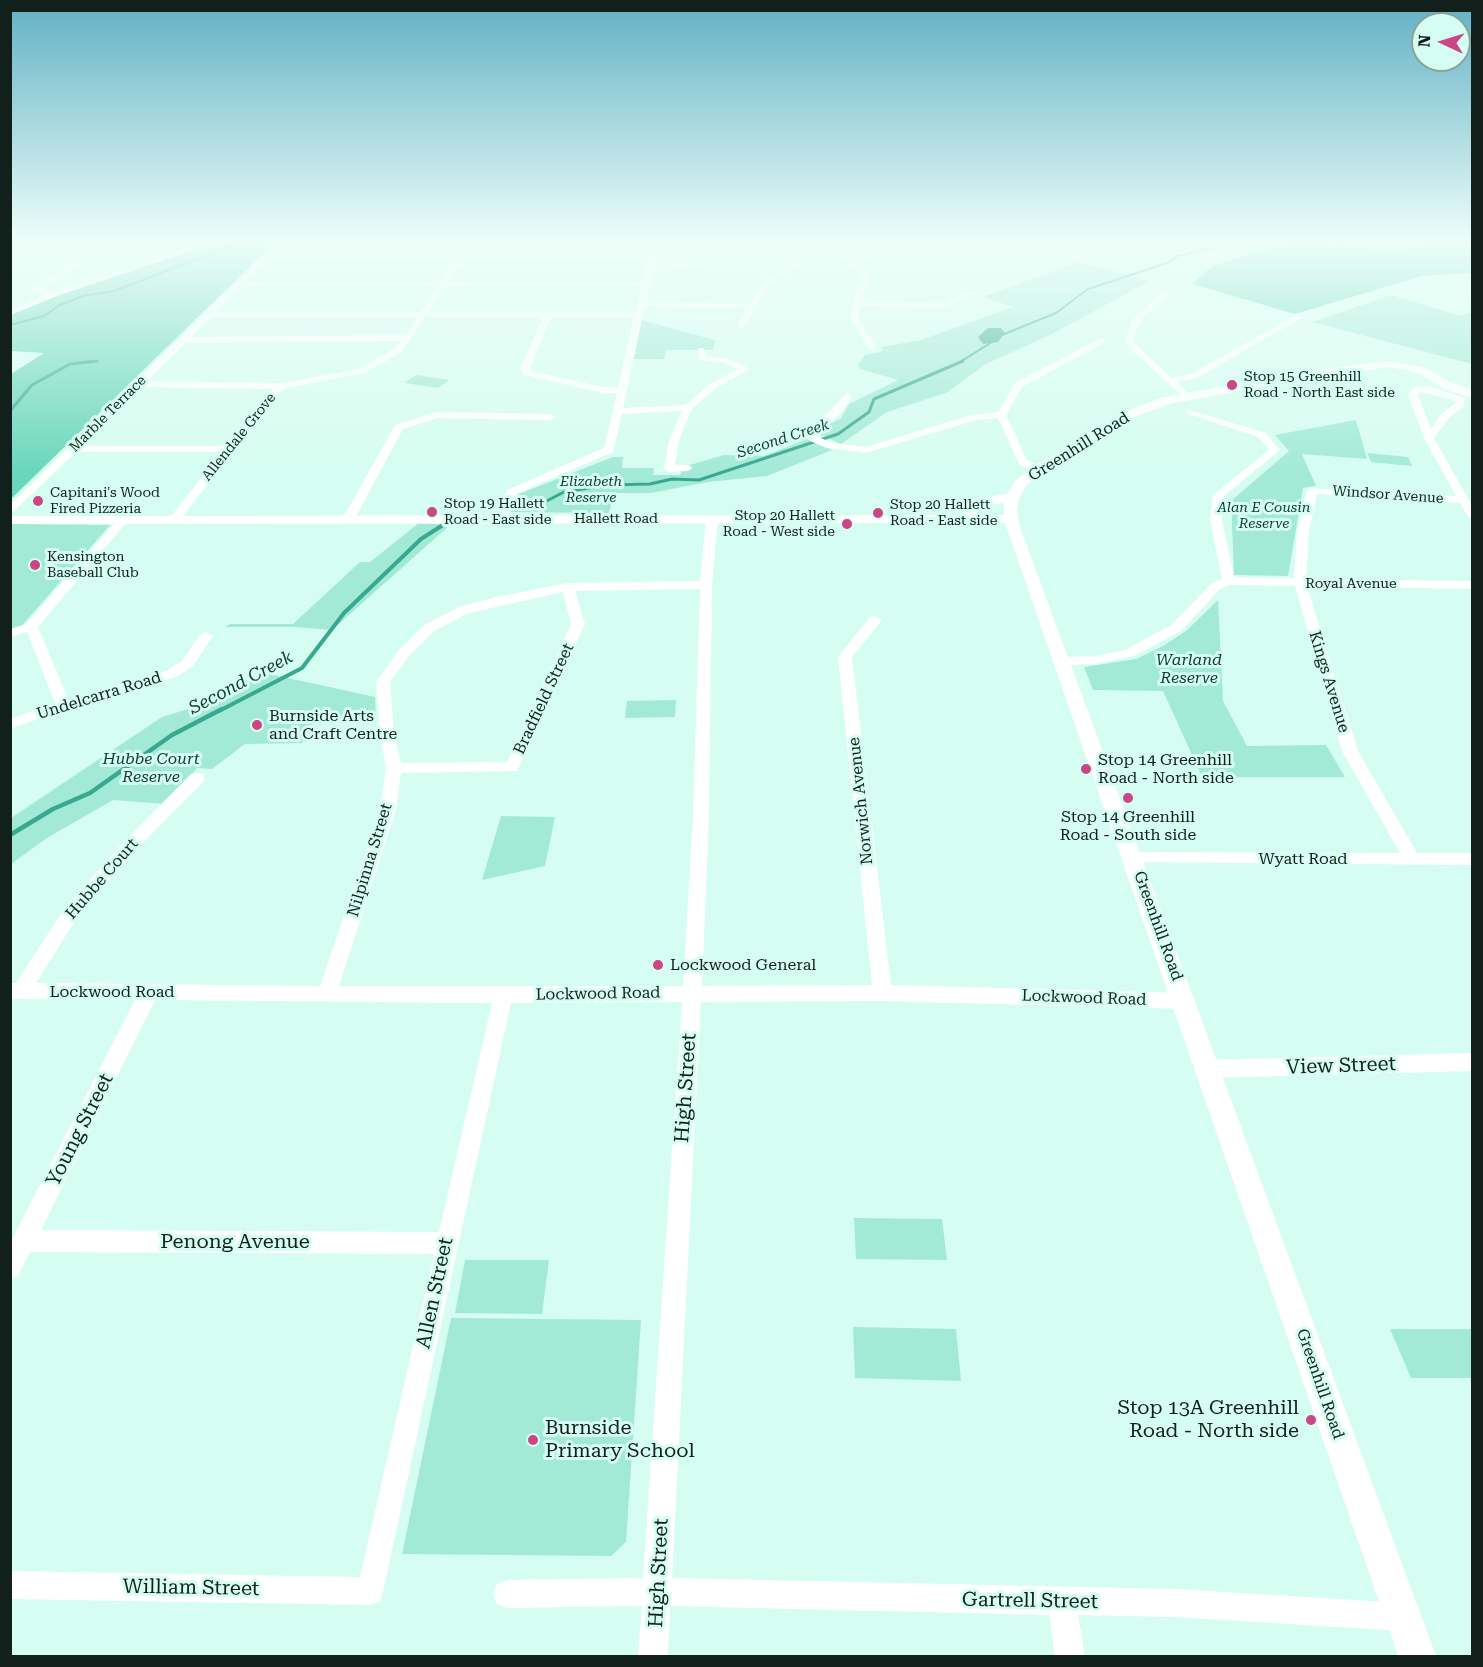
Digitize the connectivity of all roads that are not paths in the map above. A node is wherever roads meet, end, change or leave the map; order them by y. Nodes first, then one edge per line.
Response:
1 (204, 318) edge
2 (421, 318) edge
3 (547, 318) edge
4 (637, 318) edge
5 (746, 318) edge
6 (854, 318) edge
7 (1139, 318) edge
8 (1298, 318) edge
9 (741, 326) dead end
10 (409, 338) junction
11 (182, 339) junction
12 (1101, 341) dead end
13 (872, 347) dead end
14 (701, 350) dead end
15 (1169, 381) junction
16 (139, 384) junction
17 (283, 386) junction
18 (623, 390) junction
19 (1473, 394) edge
20 (847, 396) dead end
21 (1187, 397) junction
22 (688, 408) junction
23 (618, 411) junction
24 (1189, 411) dead end
25 (1001, 415) junction
26 (551, 417) dead end
27 (1429, 438) junction
28 (74, 448) junction
29 (229, 449) junction
30 (688, 468) dead end
31 (1038, 470) junction
32 (1312, 490) joint
33 (1467, 501) edge
34 (1011, 508) junction
35 (10, 512) edge
36 (1473, 515) edge
37 (349, 518) junction
38 (501, 519) junction
39 (712, 519) junction
40 (969, 519) junction
41 (10, 520) edge
42 (123, 520) junction
43 (174, 520) junction
44 (1230, 581) junction
45 (1300, 584) junction
46 (706, 585) junction
47 (1473, 585) edge
48 (568, 587) junction
49 (875, 620) dead end
50 (31, 627) junction
51 (10, 633) edge
52 (206, 636) dead end
53 (1062, 661) junction
54 (63, 705) junction
55 (10, 724) edge
56 (394, 768) junction
57 (196, 778) dead end
58 (1133, 858) junction
59 (1412, 859) junction
60 (1473, 859) edge
61 (16, 992) edge
62 (149, 992) junction
63 (692, 993) junction
64 (882, 993) junction
65 (327, 994) junction
66 (502, 995) junction
67 (1185, 1001) junction
68 (1473, 1062) edge
69 (1209, 1069) junction
70 (25, 1241) junction
71 (446, 1243) junction
72 (10, 1268) edge
73 (10, 1585) edge
74 (371, 1592) joint
75 (658, 1592) junction
76 (507, 1594) dead end
77 (1062, 1603) junction
78 (1402, 1617) junction
79 (653, 1656) edge
80 (1071, 1656) edge
81 (1417, 1656) edge

1 - 11 street, Marble Terrace
2 - 10 street, Allendale Grove
3 - 18 street
4 - 18 street
5 - 9 street
6 - 13 street
7 - 15 street
8 - 15 street
10 - 11 street
10 - 17 street, Allendale Grove
11 - 16 street, Marble Terrace
12 - 25 street
14 - 22 street
15 - 21 street
16 - 17 street
16 - 28 street, Marble Terrace
17 - 29 street, Allendale Grove
18 - 23 street
19 - 21 main road, Greenhill Road
20 - 25 street
21 - 31 main road, Greenhill Road
22 - 23 street
22 - 30 street
23 - 38 street
24 - 44 street
25 - 31 street
26 - 37 street
27 - 27 street
27 - 33 street
28 - 29 street
28 - 35 street, Marble Terrace
29 - 43 street, Allendale Grove
31 - 34 main road, Greenhill Road
32 - 33 street, Windsor Avenue
32 - 45 street, Kings Avenue
33 - 36 street
34 - 40 main road, Hallett Road
34 - 40 main road
34 - 53 main road, Greenhill Road
37 - 38 main road, Hallett Road
37 - 43 main road, Hallett Road
38 - 39 main road, Hallett Road
39 - 40 main road, Hallett Road
39 - 46 street, High Street
41 - 42 main road, Hallett Road
42 - 43 main road, Hallett Road
42 - 50 street
44 - 45 street, Royal Avenue
44 - 53 street
45 - 47 street, Royal Avenue
45 - 59 street, Kings Avenue
46 - 48 street, Nilpinna Street
46 - 63 street, High Street
48 - 56 street, Nilpinna Street
48 - 56 street, Bradfield Street
49 - 64 street, Norwich Avenue
50 - 51 street
50 - 54 street
52 - 54 street, Undelcarra Road
53 - 58 main road, Greenhill Road
54 - 55 street, Undelcarra Road
56 - 65 street, Nilpinna Street
57 - 61 street, Hubbe Court
58 - 59 street, Wyatt Road
58 - 67 main road, Greenhill Road
59 - 60 street, Wyatt Road
61 - 62 street, Lockwood Road
62 - 65 street, Lockwood Road
62 - 70 street, Young Street
63 - 64 street, Lockwood Road
63 - 66 street, Lockwood Road
63 - 75 street, High Street
64 - 67 street, Lockwood Road
65 - 66 street, Lockwood Road
66 - 71 street, Allen Street
67 - 69 main road, Greenhill Road
68 - 69 street, View Street
69 - 78 main road, Greenhill Road
70 - 71 street, Penong Avenue
70 - 72 street, Young Street
71 - 74 street, Allen Street
73 - 74 street, William Street
75 - 76 street, Gartrell Street
75 - 77 street, Gartrell Street
75 - 79 street, High Street
77 - 78 street, Gartrell Street
77 - 80 street
78 - 81 main road, Greenhill Road

